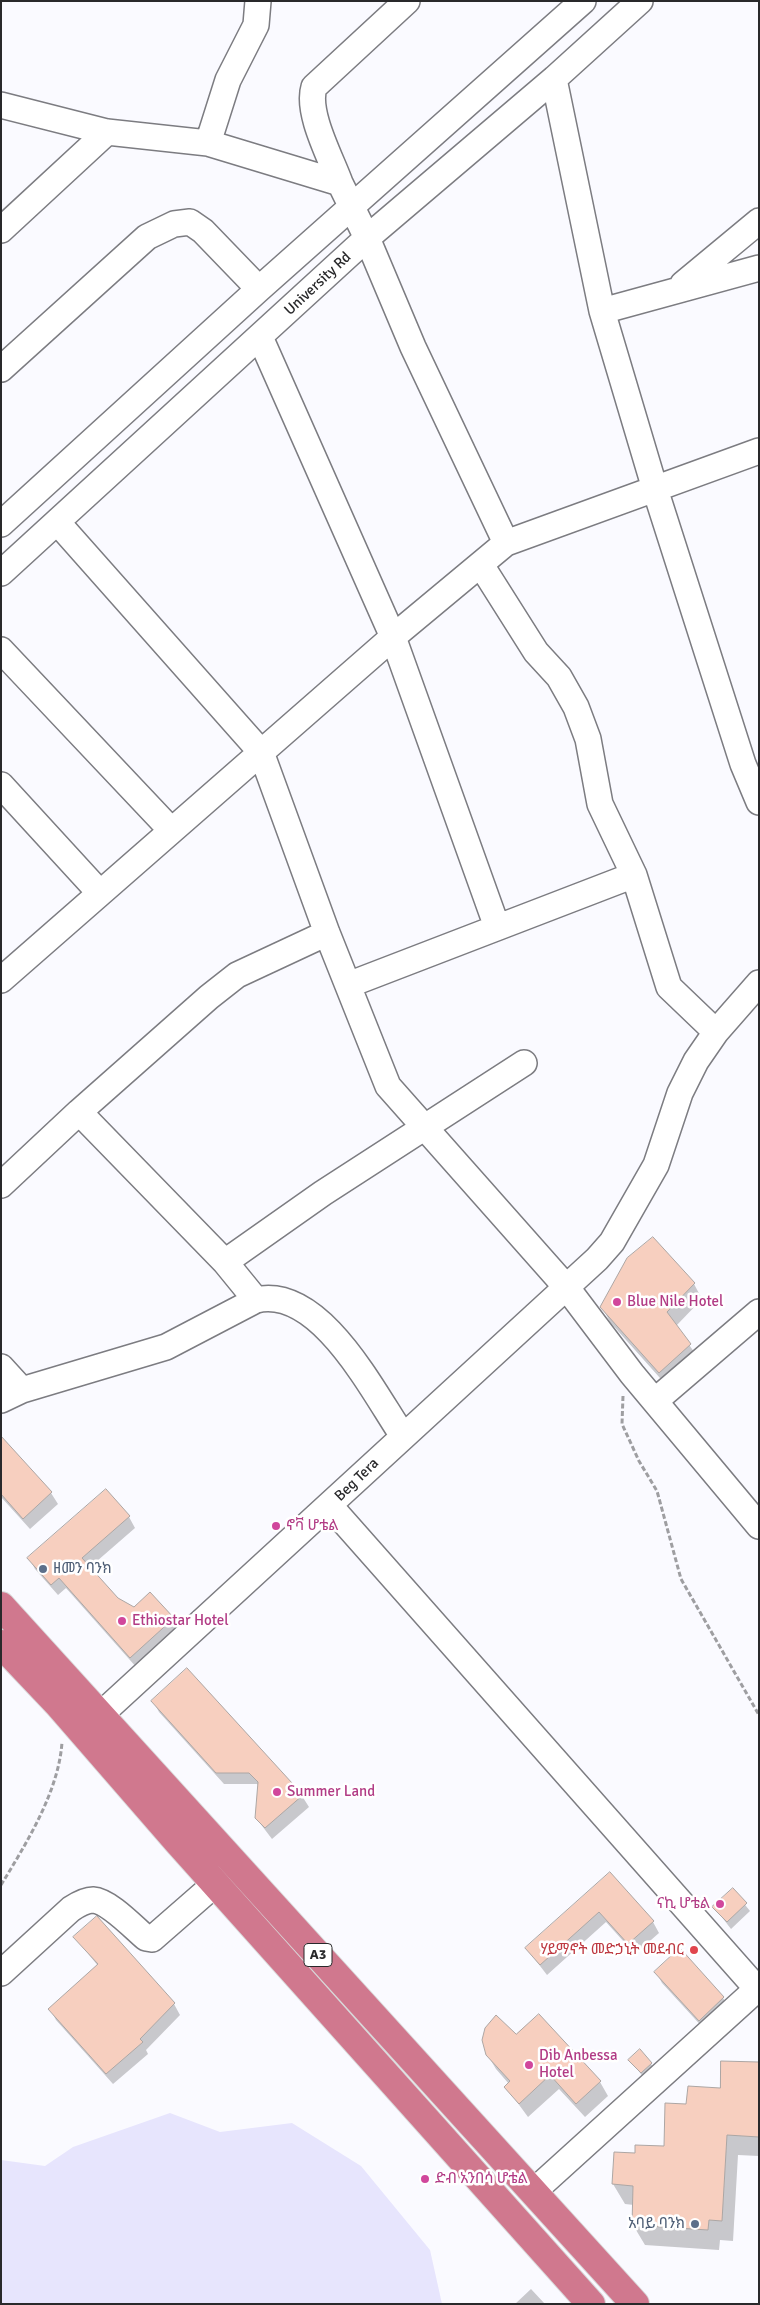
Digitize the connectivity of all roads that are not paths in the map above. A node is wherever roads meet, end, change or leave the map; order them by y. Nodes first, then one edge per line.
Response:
1 (258, 1) edge
2 (407, 1) edge
3 (583, 1) edge
4 (640, 1) edge
5 (554, 79) junction
6 (1, 105) edge
7 (107, 132) junction
8 (208, 143) junction
9 (340, 183) junction
10 (352, 206) junction
11 (759, 222) edge
12 (1, 230) edge
13 (367, 238) junction
14 (759, 268) edge
15 (259, 289) junction
16 (677, 289) junction
17 (602, 311) junction
18 (260, 338) junction
19 (1, 369) edge
20 (759, 451) edge
21 (655, 490) junction
22 (3, 519) edge
23 (58, 523) junction
24 (506, 543) junction
25 (481, 565) junction
26 (1, 574) edge
27 (393, 637) junction
28 (1, 650) edge
29 (261, 752) junction
30 (1, 784) edge
31 (759, 802) edge
32 (171, 830) junction
33 (634, 875) junction
34 (100, 893) junction
35 (497, 927) junction
36 (327, 933) junction
37 (1, 980) edge
38 (759, 983) edge
39 (348, 985) junction
40 (716, 1032) junction
41 (524, 1063) dead end
42 (79, 1112) junction
43 (426, 1127) junction
44 (1, 1185) edge
45 (225, 1262) junction
46 (568, 1288) junction
47 (256, 1300) junction
48 (759, 1312) edge
49 (1, 1367) edge
50 (12, 1395) edge
51 (656, 1402) junction
52 (403, 1436) junction
53 (330, 1506) junction
54 (758, 1525) edge
55 (1, 1606) edge
56 (1, 1644) edge
57 (91, 1724) junction
58 (215, 1884) junction
59 (1, 1973) edge
60 (758, 1990) edge
61 (479, 2132) junction
62 (455, 2153) junction
63 (533, 2192) junction
64 (553, 2214) junction
65 (529, 2236) junction
66 (591, 2304) edge
67 (635, 2304) edge

1 - 8 street
2 - 9 street
3 - 10 street
4 - 5 street, University Rd
5 - 13 street, University Rd
5 - 17 street
6 - 7 street
7 - 8 street
7 - 12 street
8 - 9 street
9 - 10 street
10 - 13 street
10 - 15 street
11 - 16 street
13 - 18 street, University Rd
13 - 24 street
14 - 16 street
15 - 19 street
15 - 22 street
16 - 17 street
17 - 21 street
18 - 23 street, University Rd
18 - 27 street
20 - 21 street
21 - 24 street
21 - 31 street
23 - 26 street, University Rd
23 - 29 street
24 - 25 street
25 - 27 street
25 - 33 street
27 - 29 street
27 - 35 street
28 - 32 street
29 - 32 street
29 - 36 street
30 - 34 street
32 - 34 street
33 - 35 street
33 - 40 street
34 - 37 street
35 - 39 street
36 - 39 street
36 - 42 street
38 - 40 street, Beg Tera
39 - 43 street
40 - 46 street, Beg Tera
41 - 43 street
42 - 44 street
42 - 45 street
43 - 45 street
43 - 46 street
45 - 47 street
46 - 51 street
46 - 52 street, Beg Tera
47 - 50 street
47 - 52 street
48 - 51 street
49 - 50 street
51 - 54 street
52 - 53 street, Beg Tera
53 - 57 street, Beg Tera
53 - 60 street
55 - 57 highway, A3
56 - 57 highway, A3
57 - 58 highway, A3
57 - 61 highway, A3
58 - 59 street
58 - 62 highway, A3
60 - 63 street
61 - 62 highway
61 - 63 highway, A3
62 - 65 highway, A3
63 - 64 highway, A3
64 - 65 highway
64 - 67 highway, A3
65 - 66 highway, A3

